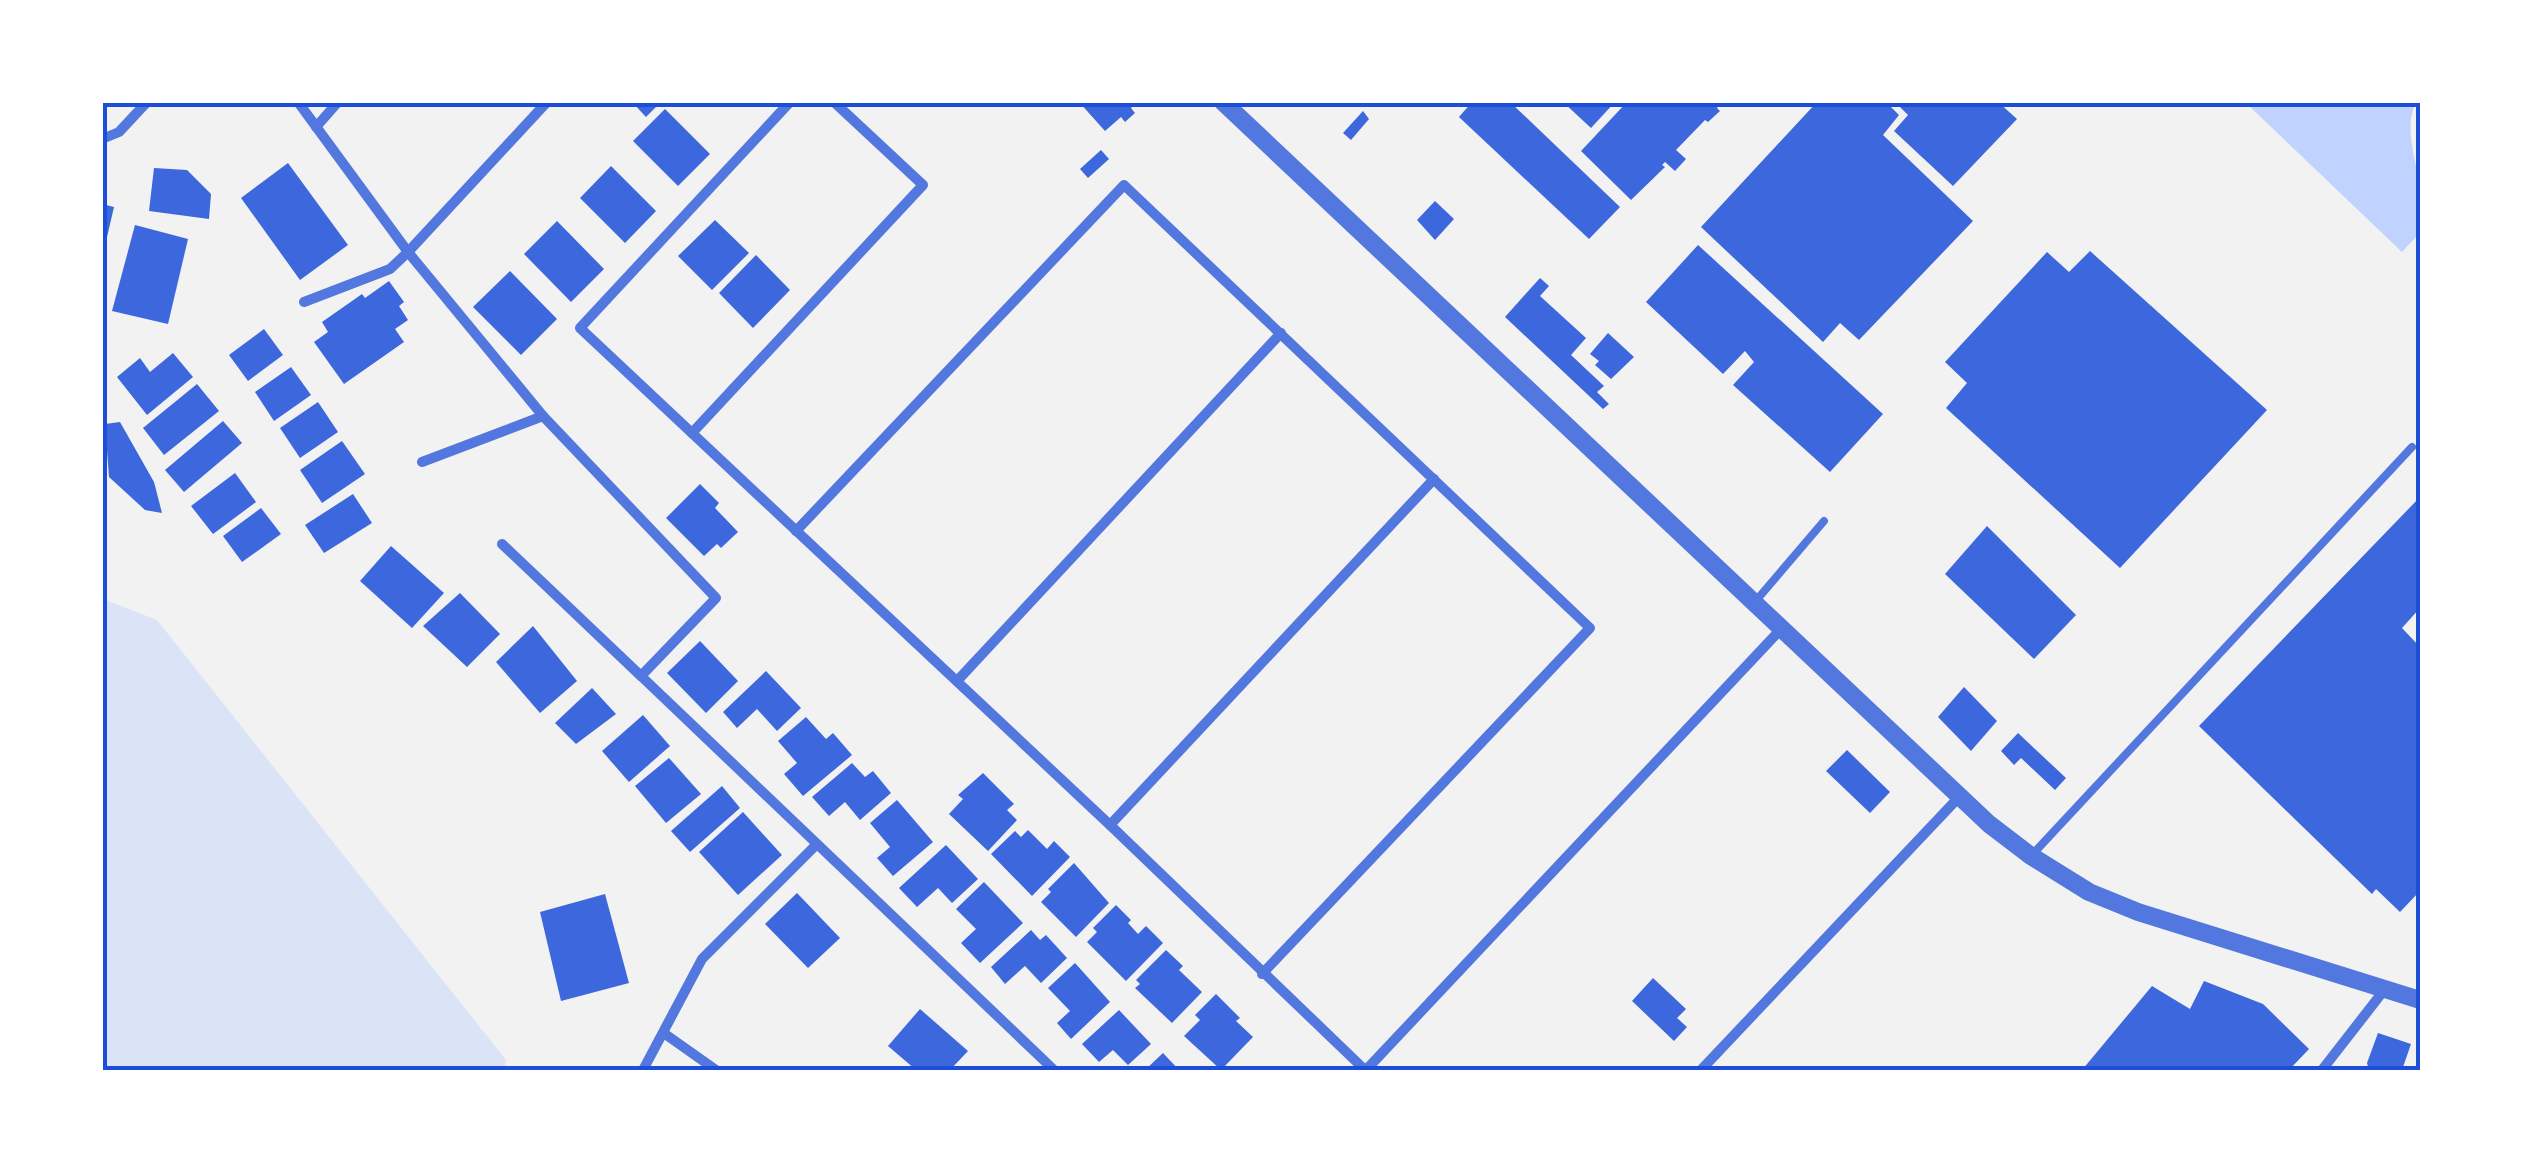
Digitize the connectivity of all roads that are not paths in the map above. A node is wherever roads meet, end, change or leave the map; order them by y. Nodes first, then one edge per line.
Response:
1 (147, 102) edge
2 (298, 102) edge
3 (338, 102) edge
4 (547, 102) edge
5 (790, 102) edge
6 (834, 102) edge
7 (1223, 102) edge
8 (316, 127) junction
9 (102, 140) edge
10 (408, 252) junction
11 (304, 302) dead end
12 (1281, 333) junction
13 (543, 416) junction
14 (692, 433) junction
15 (2412, 447) dead end
16 (422, 462) dead end
17 (1434, 479) junction
18 (1824, 521) dead end
19 (796, 531) junction
20 (502, 544) dead end
21 (1754, 603) junction
22 (1782, 628) junction
23 (640, 676) junction
24 (956, 682) junction
25 (1960, 796) junction
26 (1110, 825) junction
27 (816, 845) junction
28 (2031, 856) junction
29 (1262, 974) junction
30 (2384, 989) junction
31 (2420, 1000) edge
32 (665, 1034) junction
33 (643, 1070) edge
34 (716, 1070) edge
35 (1054, 1070) edge
36 (1365, 1070) edge
37 (1701, 1070) edge
38 (2322, 1070) edge

1 - 9 street
2 - 8 street
3 - 8 street
4 - 10 street
5 - 14 street
6 - 14 street
7 - 21 street
8 - 10 street
10 - 11 street
10 - 13 street
12 - 17 street
12 - 19 street
12 - 24 street
13 - 16 street
13 - 23 street
14 - 19 street
15 - 28 lane
17 - 26 street
17 - 29 street
18 - 21 lane
19 - 24 street
20 - 23 street
21 - 22 street
22 - 25 street
22 - 36 street
23 - 27 street
24 - 26 street
25 - 28 street
25 - 37 street
26 - 29 street
27 - 32 street
27 - 35 street
28 - 30 street
29 - 36 street
30 - 31 street
30 - 38 street
32 - 33 street
32 - 34 street

